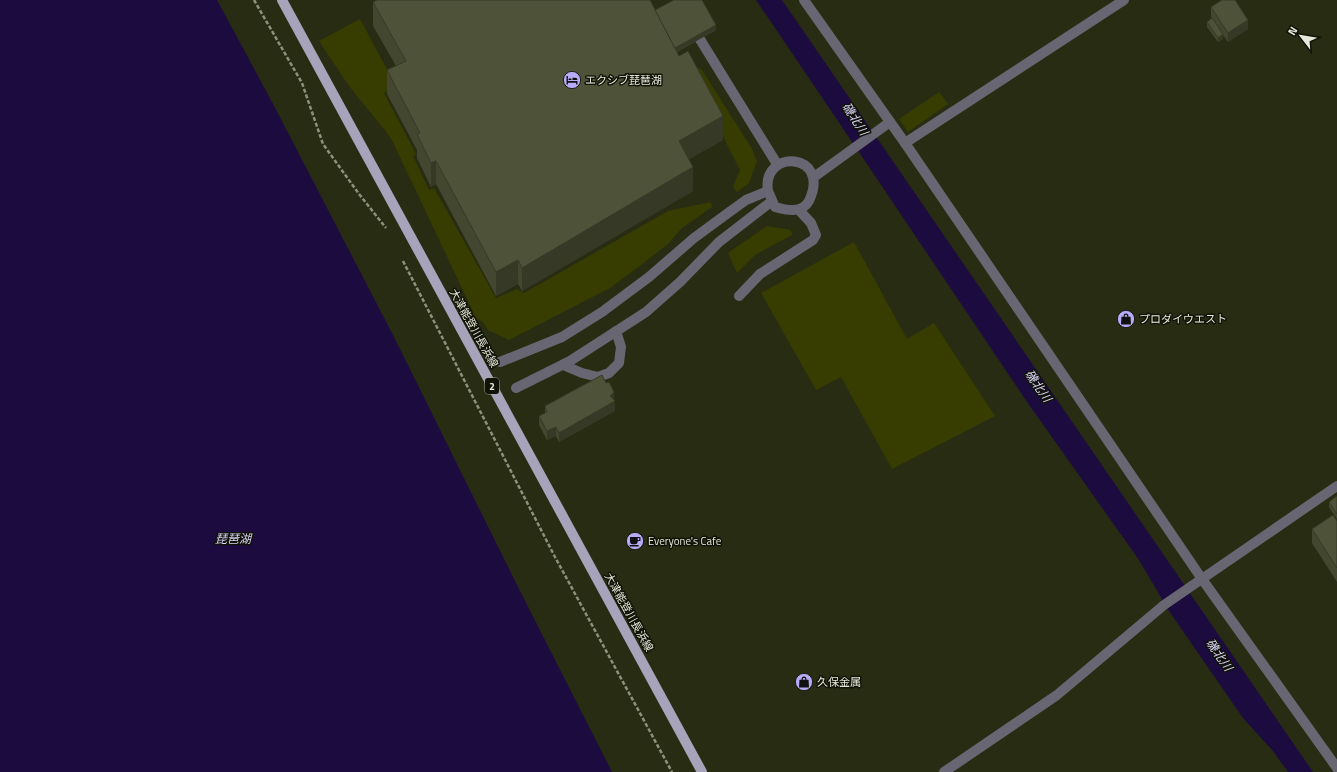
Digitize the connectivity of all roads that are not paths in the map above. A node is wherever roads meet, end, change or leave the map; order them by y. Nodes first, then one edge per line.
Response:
1 (804, 0) edge
2 (1124, 0) edge
3 (284, 1) edge
4 (686, 17) edge
5 (890, 122) junction
6 (905, 143) junction
7 (777, 164) junction
8 (814, 177) junction
9 (768, 191) junction
10 (772, 201) junction
11 (799, 210) junction
12 (739, 296) dead end
13 (616, 331) junction
14 (500, 362) dead end
15 (563, 365) junction
16 (516, 388) dead end
17 (1337, 486) edge
18 (1202, 579) junction
19 (1337, 768) edge
20 (702, 772) edge
21 (944, 772) edge

1 - 5 street
2 - 6 street
3 - 20 main road, 大津能登川長浜線 / 2
4 - 7 street
5 - 6 street
5 - 8 street
6 - 18 street
7 - 8 street
7 - 9 street
8 - 11 street
9 - 10 street
9 - 14 street
10 - 11 street
10 - 13 street
11 - 12 street
13 - 15 street
13 - 15 street
15 - 16 street
17 - 18 street
18 - 19 street
18 - 21 street

